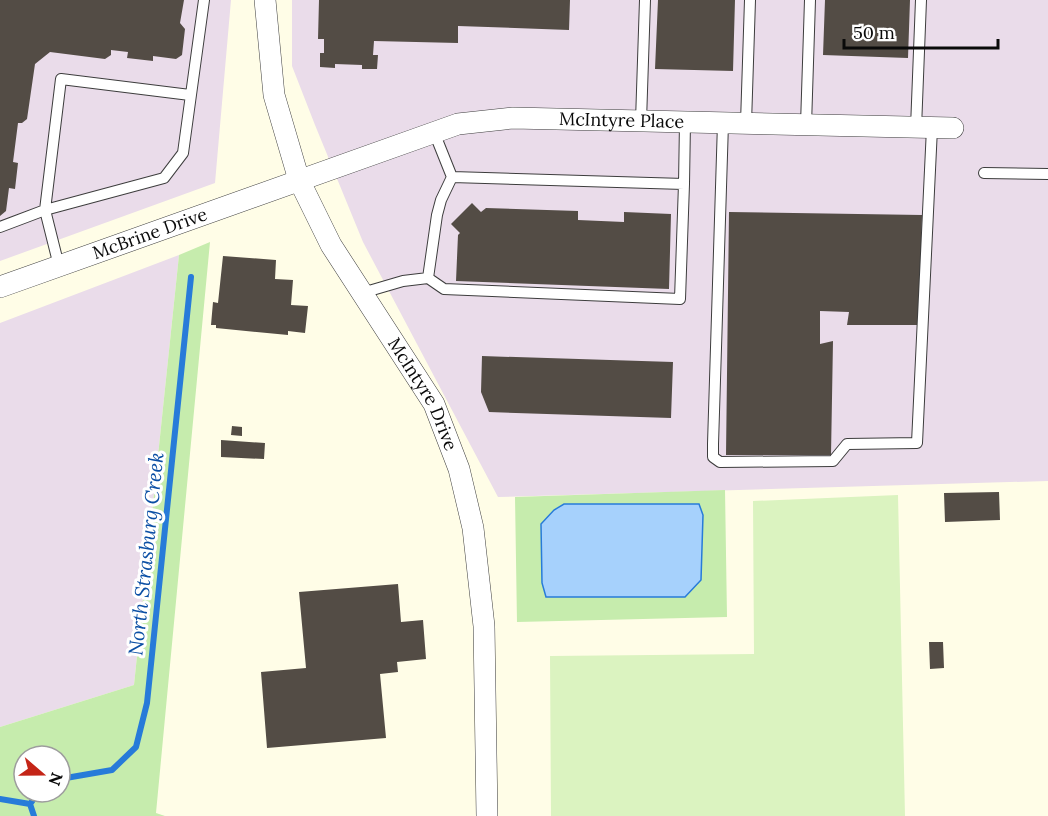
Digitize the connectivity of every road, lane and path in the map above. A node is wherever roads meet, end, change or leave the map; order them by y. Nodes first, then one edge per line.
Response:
1 (204, 0) edge
2 (265, 0) edge
3 (645, 0) edge
4 (750, 0) edge
5 (810, 0) edge
6 (921, 0) edge
7 (190, 95) junction
8 (641, 121) junction
9 (685, 122) junction
10 (723, 123) junction
11 (746, 123) junction
12 (806, 125) junction
13 (923, 128) junction
14 (953, 128) dead end
15 (434, 132) junction
16 (984, 173) dead end
17 (1048, 174) edge
18 (452, 177) junction
19 (299, 180) junction
20 (684, 184) junction
21 (45, 210) junction
22 (0, 227) edge
23 (59, 266) junction
24 (428, 278) junction
25 (0, 287) edge
26 (362, 293) junction
27 (486, 816) edge

1 - 7 lane
2 - 19 street, McIntyre Drive
3 - 8 lane
4 - 11 lane
5 - 12 lane
6 - 13 lane
7 - 21 lane
7 - 21 lane
8 - 9 street, McIntyre Place
8 - 15 street, McIntyre Place
9 - 10 street, McIntyre Place
9 - 20 lane
10 - 11 street, McIntyre Place
10 - 13 lane
11 - 12 street, McIntyre Place
12 - 13 street, McIntyre Place
13 - 14 street, McIntyre Place
15 - 18 lane
15 - 19 street, McIntyre Place
16 - 17 lane
18 - 20 lane
18 - 24 lane
19 - 23 street, McBrine Drive
19 - 26 street, McIntyre Drive
20 - 24 lane
21 - 22 lane
21 - 23 lane
23 - 25 street, McBrine Drive
24 - 26 lane
26 - 27 street, McIntyre Drive

